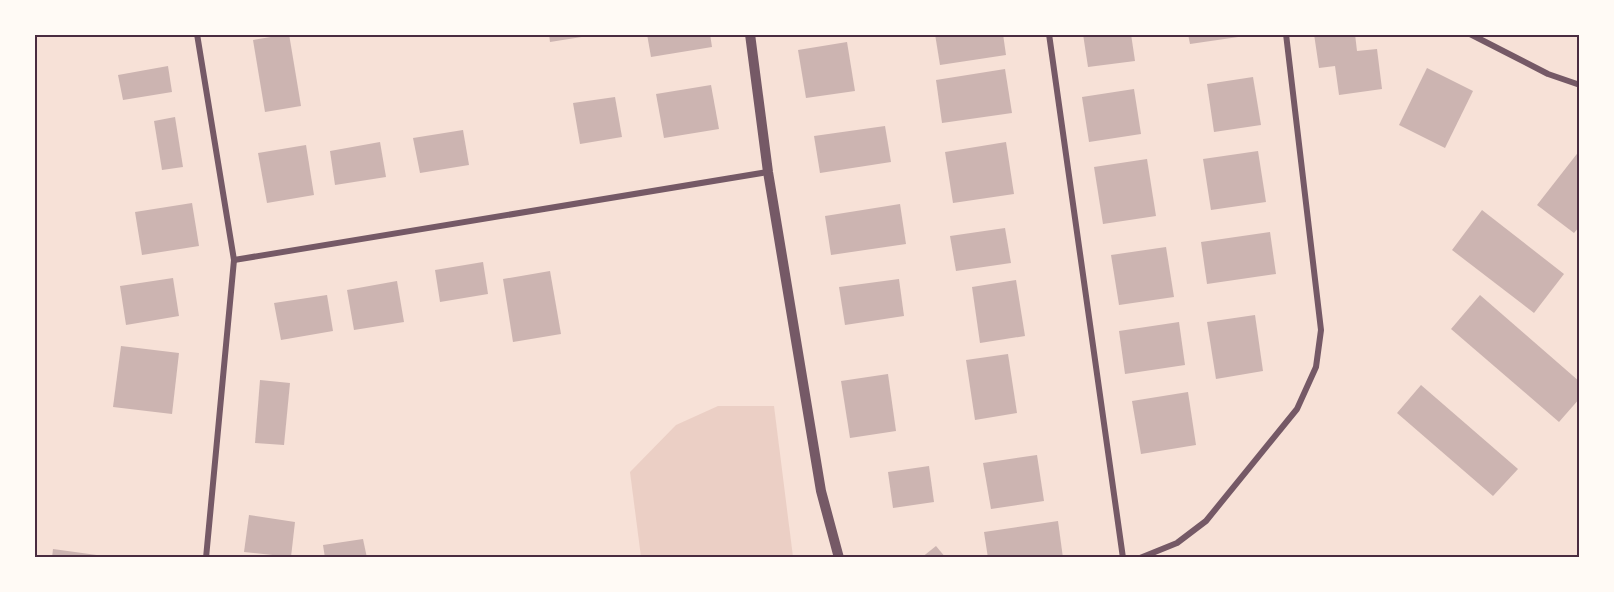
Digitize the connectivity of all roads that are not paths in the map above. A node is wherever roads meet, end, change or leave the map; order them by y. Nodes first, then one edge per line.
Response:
1 (197, 34) edge
2 (750, 34) edge
3 (1049, 34) edge
4 (1286, 34) edge
5 (1470, 34) edge
6 (1580, 85) edge
7 (768, 172) junction
8 (234, 260) junction
9 (206, 558) edge
10 (839, 558) edge
11 (1123, 558) edge
12 (1140, 558) edge

1 - 8 street
2 - 7 street
3 - 11 street
4 - 12 street
5 - 6 street
7 - 8 street
7 - 10 street
8 - 9 street

